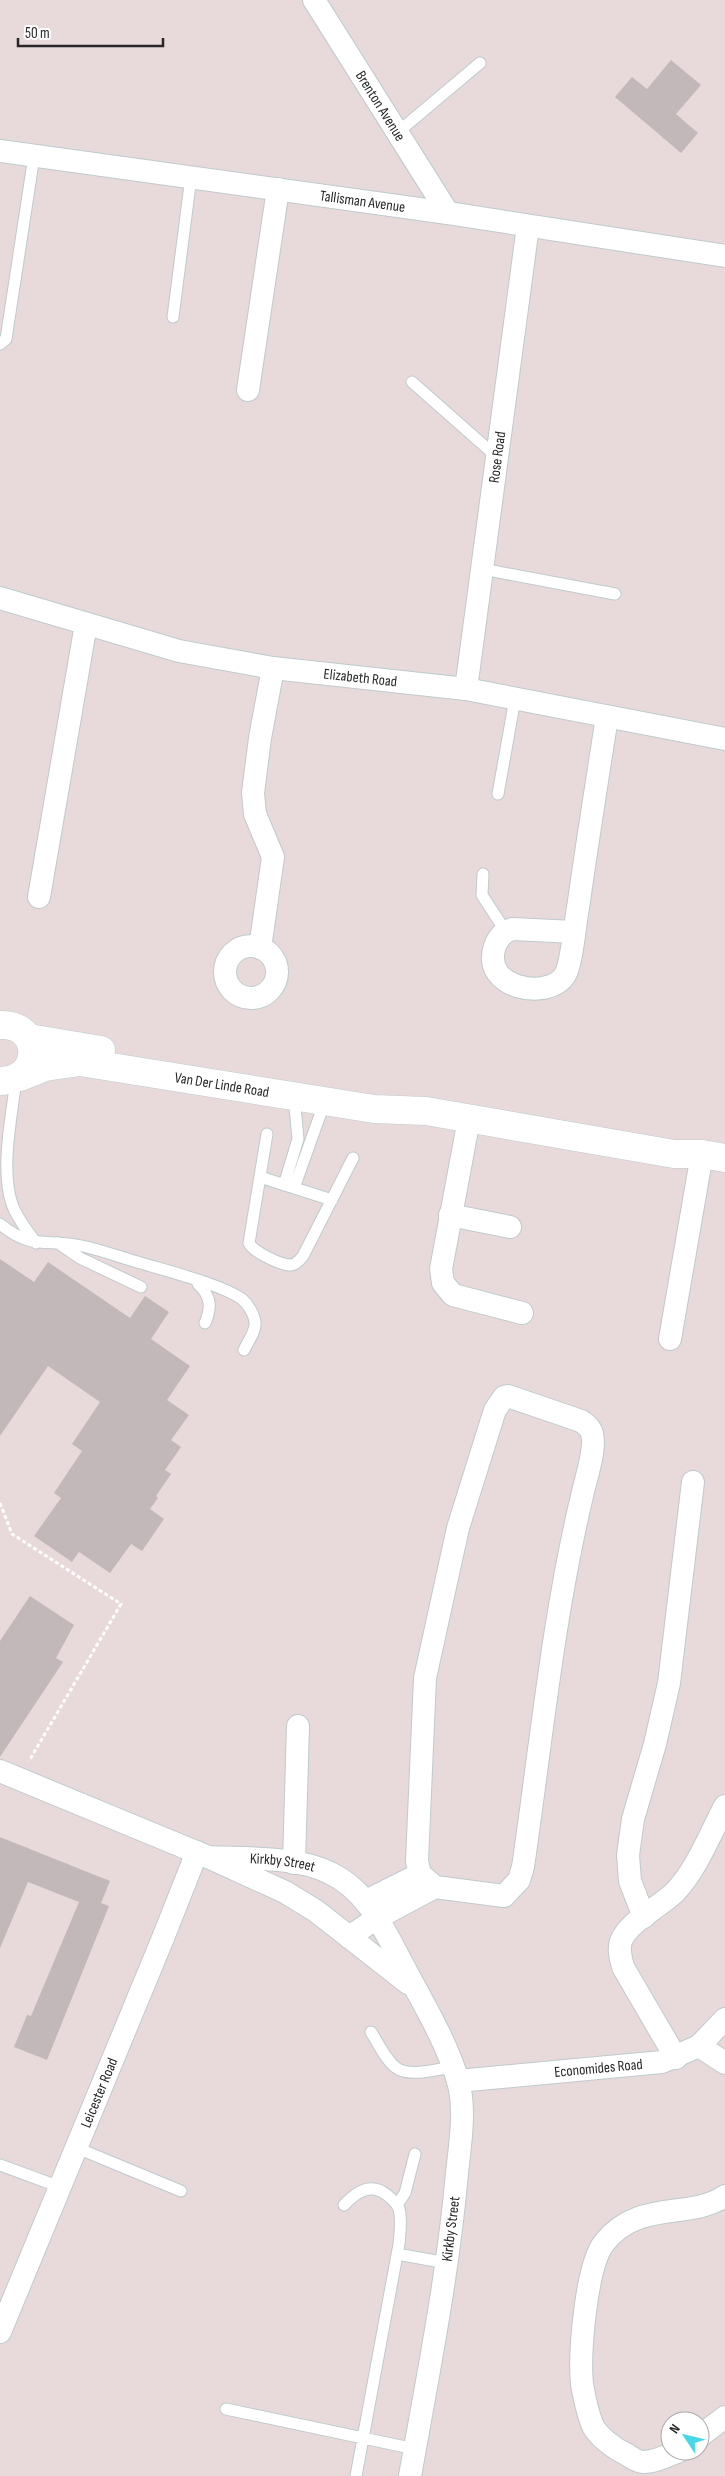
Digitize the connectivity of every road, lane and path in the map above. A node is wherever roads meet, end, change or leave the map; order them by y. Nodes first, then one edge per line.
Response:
1 (314, 0) edge
2 (480, 63) dead end
3 (398, 132) junction
4 (0, 151) edge
5 (34, 156) junction
6 (191, 177) junction
7 (278, 189) junction
8 (448, 213) junction
9 (528, 226) junction
10 (725, 256) edge
11 (174, 317) dead end
12 (0, 344) edge
13 (412, 382) dead end
14 (248, 390) dead end
15 (498, 457) junction
16 (482, 569) junction
17 (615, 594) dead end
18 (0, 598) edge
19 (86, 624) junction
20 (273, 668) junction
21 (466, 689) junction
22 (515, 699) junction
23 (607, 717) junction
24 (725, 739) edge
25 (498, 794) dead end
26 (483, 874) dead end
27 (39, 897) dead end
28 (506, 932) junction
29 (574, 932) junction
30 (260, 948) dead end
31 (0, 1025) edge
32 (29, 1038) junction
33 (12, 1079) edge
34 (294, 1096) junction
35 (325, 1102) junction
36 (426, 1111) junction
37 (469, 1119) junction
38 (267, 1134) dead end
39 (353, 1158) dead end
40 (713, 1161) edge
41 (4, 1164) edge
42 (260, 1177) junction
43 (289, 1186) junction
44 (332, 1200) junction
45 (450, 1215) junction
46 (0, 1224) edge
47 (510, 1227) dead end
48 (57, 1242) junction
49 (36, 1243) junction
50 (193, 1279) junction
51 (141, 1287) dead end
52 (522, 1314) dead end
53 (205, 1324) dead end
54 (670, 1339) dead end
55 (244, 1350) dead end
56 (692, 1482) dead end
57 (0, 1503) edge
58 (298, 1726) dead end
59 (9, 1775) edge
60 (725, 1806) edge
61 (202, 1854) junction
62 (290, 1863) junction
63 (428, 1880) junction
64 (285, 1892) junction
65 (372, 1909) junction
66 (644, 1917) junction
67 (349, 1937) junction
68 (415, 1988) junction
69 (725, 2020) edge
70 (371, 2032) dead end
71 (699, 2046) junction
72 (676, 2058) junction
73 (725, 2063) edge
74 (455, 2074) junction
75 (76, 2148) junction
76 (415, 2154) dead end
77 (0, 2165) edge
78 (60, 2187) junction
79 (181, 2191) dead end
80 (725, 2196) edge
81 (344, 2205) dead end
82 (397, 2205) junction
83 (397, 2254) junction
84 (447, 2263) junction
85 (0, 2332) edge
86 (226, 2409) dead end
87 (725, 2417) edge
88 (710, 2428) edge
89 (362, 2440) junction
90 (415, 2449) junction
91 (660, 2459) edge
92 (356, 2476) edge
93 (410, 2476) edge

1 - 3 street, Brenton Avenue
2 - 3 lane
3 - 8 street, Brenton Avenue
4 - 5 street, Tallisman Avenue
5 - 6 street, Tallisman Avenue
5 - 12 lane
6 - 7 street, Tallisman Avenue
6 - 11 lane
7 - 8 street, Tallisman Avenue
7 - 14 street
8 - 9 street, Tallisman Avenue
9 - 10 street, Tallisman Avenue
9 - 15 street, Rose Road
13 - 15 lane
15 - 16 street, Rose Road
16 - 17 lane
16 - 21 street, Rose Road
18 - 19 street, Elizabeth Road
19 - 20 street, Elizabeth Road
19 - 27 street
20 - 21 street, Elizabeth Road
20 - 30 street
21 - 22 street, Elizabeth Road
22 - 23 street, Elizabeth Road
22 - 25 lane
23 - 24 street, Elizabeth Road
23 - 29 street
26 - 28 lane
28 - 29 street
28 - 29 street
31 - 32 main road
32 - 33 main road
32 - 36 main road, Van Der Linde Road
33 - 34 main road, Van Der Linde Road
33 - 41 lane
34 - 35 main road, Van Der Linde Road
34 - 43 lane
35 - 36 main road, Van Der Linde Road
35 - 43 lane
36 - 37 main road, Van Der Linde Road
37 - 40 main road, Van Der Linde Road
37 - 45 street
38 - 42 lane
39 - 44 lane
40 - 54 street
41 - 49 lane
42 - 43 lane
42 - 44 lane
43 - 44 lane
45 - 47 street
45 - 52 street
46 - 49 lane
48 - 49 lane
48 - 50 lane
48 - 51 lane
50 - 53 lane
50 - 55 lane
56 - 66 street
57 - 59 path
58 - 62 street
59 - 61 street, Kirkby Street
60 - 66 street
61 - 62 street, Kirkby Street
61 - 64 street, Kirkby Street
61 - 75 street, Leicester Road
62 - 64 street
62 - 65 street, Kirkby Street
63 - 63 street
63 - 65 street
64 - 67 street, Kirkby Street
65 - 67 street
65 - 68 street, Kirkby Street
66 - 72 street
67 - 68 street, Kirkby Street
68 - 74 street, Kirkby Street
69 - 71 street, Economides Road
70 - 74 lane
71 - 72 street, Economides Road
71 - 73 street
72 - 74 street, Economides Road
74 - 84 street, Kirkby Street
75 - 78 street, Leicester Road
75 - 79 lane
76 - 82 lane
77 - 78 lane
78 - 85 street, Leicester Road
80 - 91 street
81 - 82 lane
82 - 83 lane
83 - 84 lane
83 - 89 lane
84 - 90 street, Kirkby Street
86 - 89 lane
87 - 88 street
89 - 90 lane
89 - 92 lane
90 - 93 street, Kirkby Street

